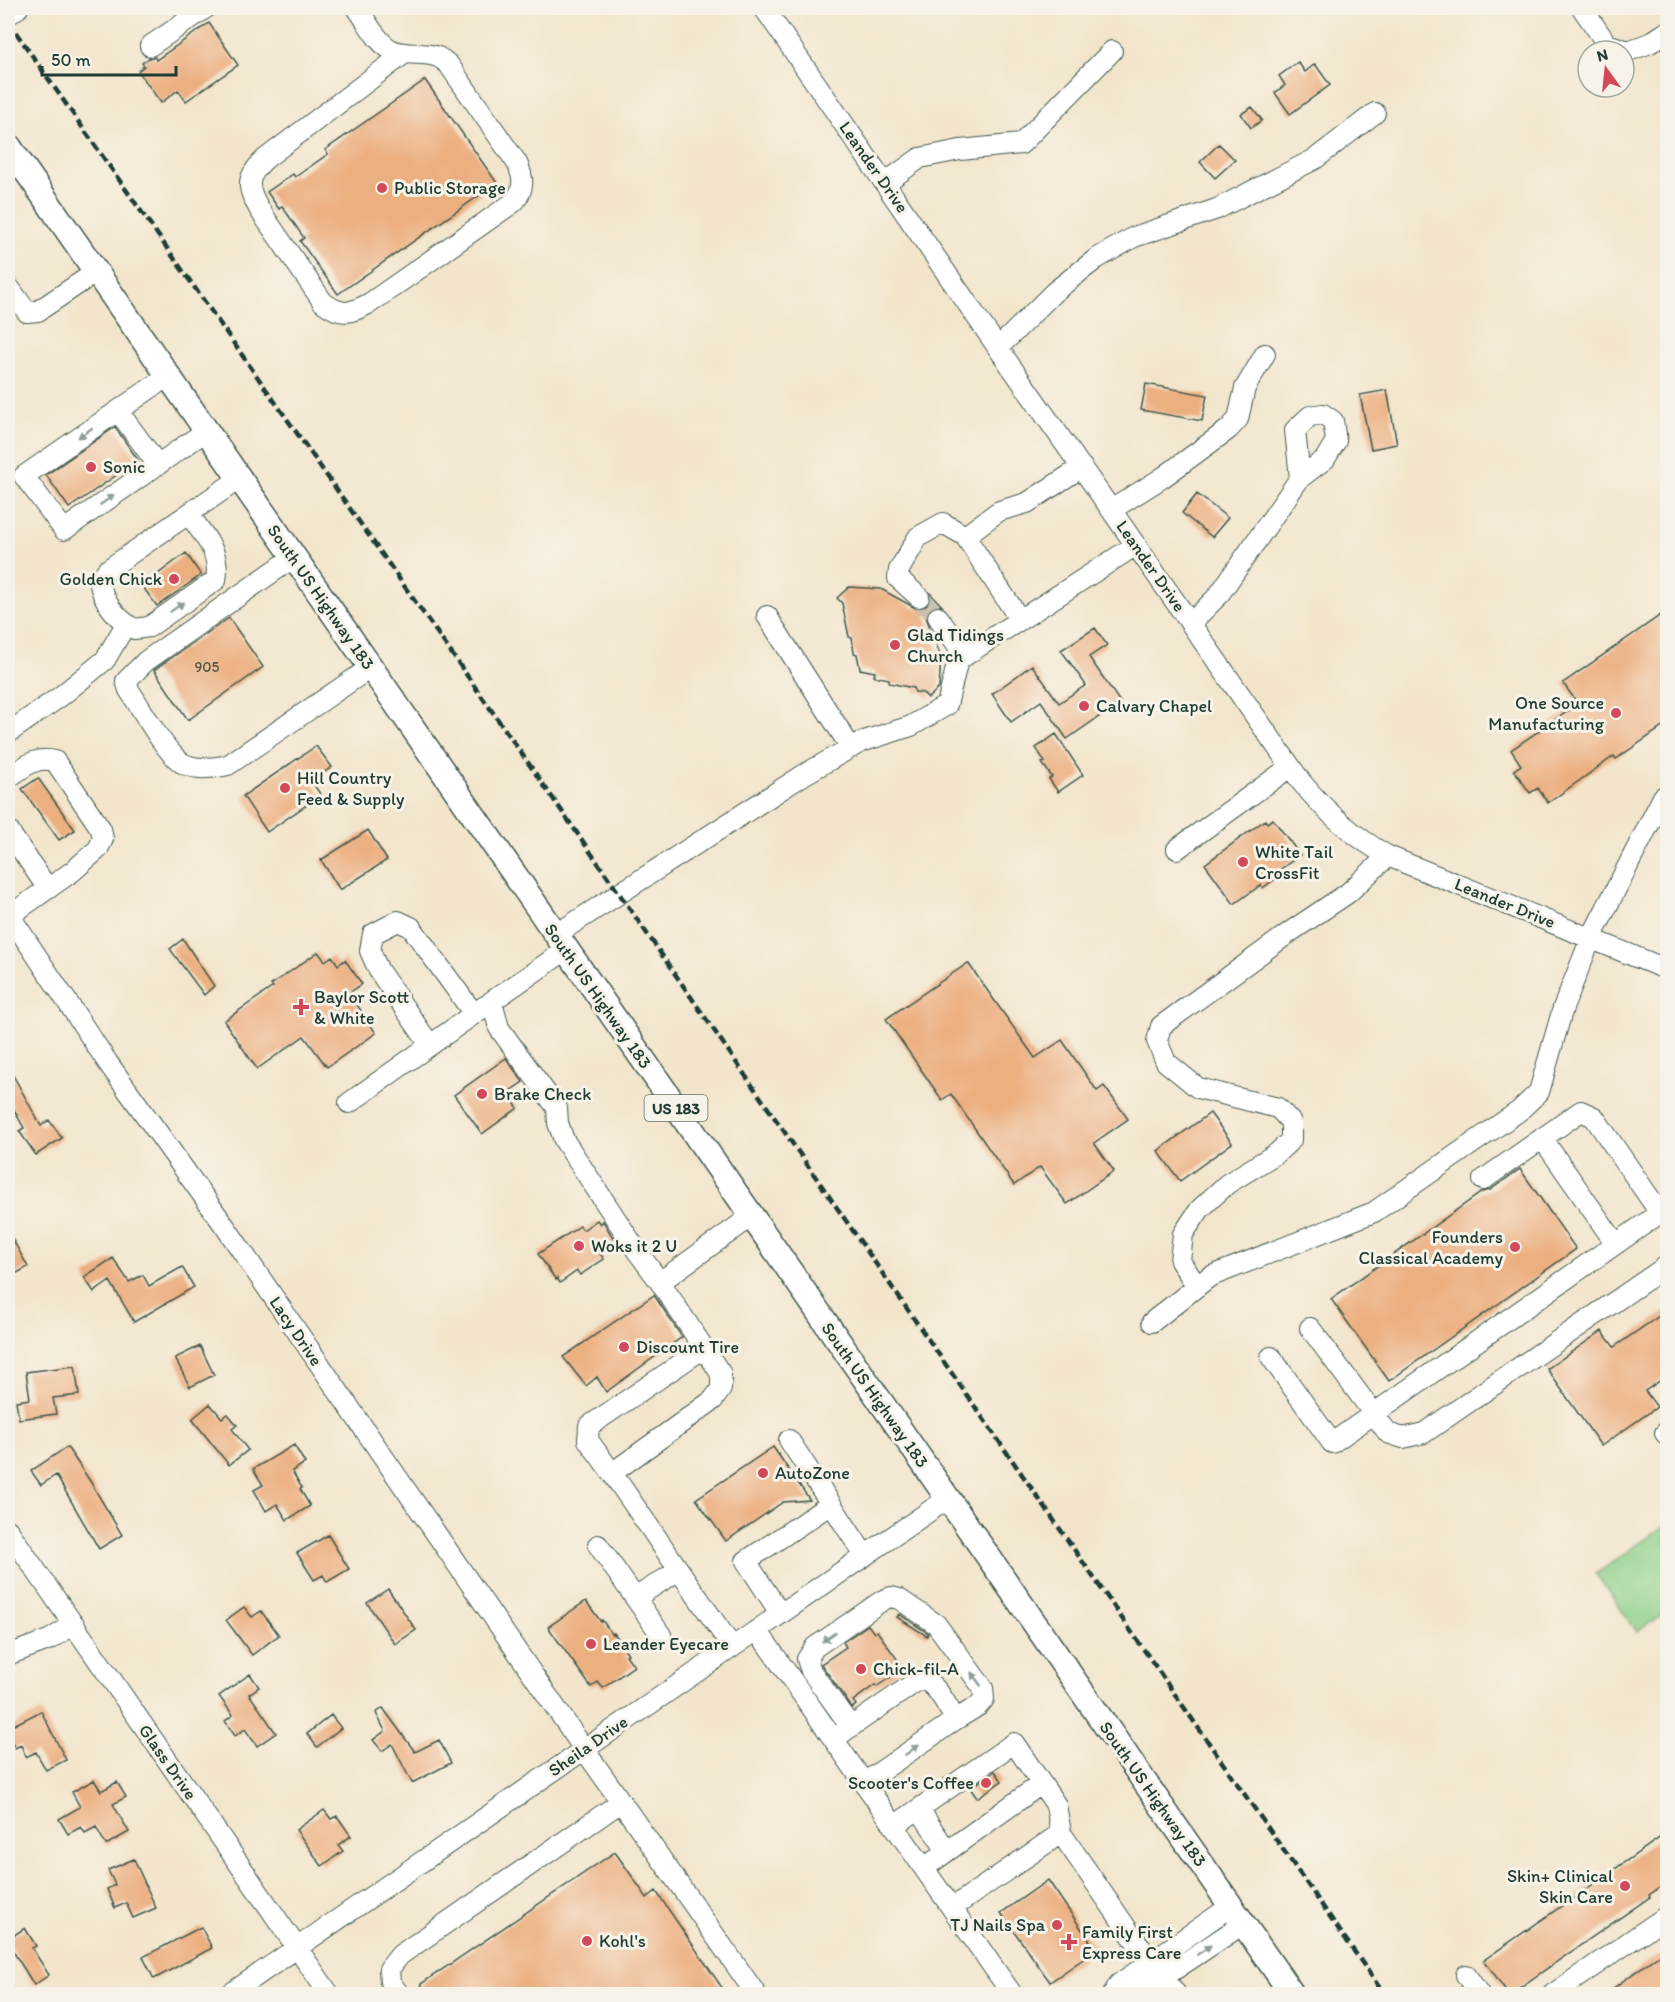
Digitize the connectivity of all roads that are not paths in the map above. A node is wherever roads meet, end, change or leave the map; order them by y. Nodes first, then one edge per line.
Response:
1 (18, 8) edge
2 (206, 8) edge
3 (357, 8) edge
4 (764, 8) edge
5 (1582, 8) edge
6 (8, 15) edge
7 (1668, 31) edge
8 (150, 46) dead end
9 (1112, 51) dead end
10 (405, 53) junction
11 (1375, 113) dead end
12 (8, 145) edge
13 (885, 183) junction
14 (96, 272) junction
15 (8, 286) edge
16 (998, 348) junction
17 (1265, 354) dead end
18 (168, 376) junction
19 (118, 411) junction
20 (207, 431) junction
21 (158, 465) junction
22 (1082, 467) junction
23 (239, 478) junction
24 (1300, 478) dead end
25 (1111, 510) junction
26 (189, 514) junction
27 (965, 536) junction
28 (1136, 545) junction
29 (294, 557) junction
30 (919, 597) tunnel mouth
31 (767, 616) dead end
32 (938, 617) tunnel mouth
33 (1020, 620) junction
34 (1191, 623) junction
35 (126, 624) junction
36 (965, 656) junction
37 (370, 668) junction
38 (8, 733) edge
39 (851, 748) junction
40 (1290, 767) junction
41 (8, 778) edge
42 (1668, 794) edge
43 (8, 830) edge
44 (1177, 849) dead end
45 (1388, 856) junction
46 (48, 889) junction
47 (8, 914) edge
48 (1591, 938) junction
49 (561, 942) junction
50 (1668, 970) edge
51 (492, 1001) junction
52 (474, 1014) junction
53 (430, 1045) junction
54 (349, 1103) dead end
55 (1542, 1138) junction
56 (1483, 1180) dead end
57 (752, 1216) junction
58 (1664, 1218) edge
59 (1616, 1244) junction
60 (1668, 1265) edge
61 (660, 1282) junction
62 (1197, 1286) junction
63 (1152, 1322) dead end
64 (1310, 1328) dead end
65 (704, 1348) junction
66 (1271, 1357) dead end
67 (1374, 1414) junction
68 (789, 1440) dead end
69 (612, 1473) junction
70 (946, 1499) junction
71 (831, 1504) junction
72 (8, 1530) edge
73 (598, 1545) dead end
74 (865, 1556) junction
75 (679, 1570) junction
76 (634, 1598) junction
77 (780, 1613) junction
78 (74, 1624) junction
79 (757, 1630) junction
80 (661, 1635) dead end
81 (732, 1647) junction
82 (8, 1655) edge
83 (955, 1720) junction
84 (851, 1727) junction
85 (833, 1739) junction
86 (584, 1749) junction
87 (864, 1783) junction
88 (1041, 1784) junction
89 (621, 1802) junction
90 (919, 1809) junction
91 (894, 1826) junction
92 (1061, 1833) junction
93 (947, 1851) junction
94 (924, 1868) junction
95 (952, 1908) junction
96 (1237, 1915) junction
97 (1668, 1916) edge
98 (297, 1947) junction
99 (1151, 1962) junction
100 (1466, 1975) dead end
101 (1163, 1978) junction
102 (230, 1995) edge
103 (329, 1995) edge
104 (399, 1995) edge
105 (756, 1995) edge
106 (1012, 1995) edge
107 (1113, 1995) edge
108 (1138, 1995) edge
109 (1176, 1995) edge
110 (1292, 1995) edge
111 (1479, 1995) edge
112 (1553, 1995) edge

1 - 6 street
2 - 8 street
3 - 10 street
4 - 13 street, Leander Drive
5 - 7 street
9 - 13 street
10 - 10 street
11 - 16 street
12 - 14 main road, South US Highway 183 / US 183
13 - 16 street, Leander Drive
14 - 15 street
14 - 18 main road, South US Highway 183 / US 183
16 - 22 street, Leander Drive
17 - 25 street
18 - 19 street
18 - 20 main road, South US Highway 183 / US 183
19 - 21 street
19 -> 21 street
20 - 21 street
20 - 23 main road, South US Highway 183 / US 183
22 - 25 street, Leander Drive
22 - 27 street
23 - 26 street
23 - 29 main road, South US Highway 183 / US 183
24 - 34 street
25 - 28 street, Leander Drive
26 - 35 street
35 -> 26 street
27 - 30 street
27 - 33 street
28 - 33 street
28 - 34 street, Leander Drive
29 - 37 main road, South US Highway 183 / US 183
29 - 37 street
31 - 39 street
32 - 36 street
33 - 36 street
34 - 40 street, Leander Drive
35 - 38 street
36 - 39 street
37 - 49 main road, South US Highway 183 / US 183
39 - 49 street
40 - 44 street
40 - 45 street, Leander Drive
41 - 46 street
42 - 48 street
43 - 46 street
45 - 48 street, Leander Drive
45 - 62 street
46 - 47 street
47 - 86 street, Lacy Drive
48 - 50 street, Leander Drive
48 - 62 street
49 - 51 street
49 - 57 main road, South US Highway 183 / US 183
51 - 52 street
51 - 61 street
52 - 53 street
52 - 53 street
53 - 54 street
55 - 56 street
55 - 58 street
55 - 59 street
57 - 61 street
57 - 70 main road, South US Highway 183 / US 183
58 - 59 street
59 - 67 street
60 - 67 street
61 - 65 street
62 - 63 street
64 - 67 street
65 - 69 street
65 - 69 street
66 - 67 street
68 - 71 street
69 - 75 street
70 - 74 street, Sheila Drive
70 - 96 main road, South US Highway 183 / US 183
71 - 74 street
71 - 77 street
72 - 78 street, Glass Drive
73 - 76 street
74 - 77 street, Sheila Drive
75 - 76 street
75 - 81 street
76 - 80 street
77 - 79 street, Sheila Drive
78 - 82 street
78 - 98 street, Glass Drive
79 - 81 street, Sheila Drive
79 - 85 street
81 - 86 street, Sheila Drive
83 - 84 street
83 -> 84 street
87 -> 83 street
84 - 85 street
85 - 87 street
86 - 89 street, Lacy Drive
86 - 98 street, Sheila Drive
87 - 91 street
88 - 90 street
88 - 92 street
88 - 93 street
89 - 104 street
89 - 105 street, Lacy Drive
90 - 91 street
90 - 93 street
91 - 94 street
92 - 95 street
92 - 99 street
93 - 94 street
94 - 95 street
95 - 106 street
96 - 99 street
101 -> 96 street
96 - 110 main road, South US Highway 183 / US 183
97 - 112 street
98 - 102 street, Sheila Drive
98 - 103 street, Glass Drive
99 - 101 street
99 - 107 street
100 - 111 street
101 - 108 street
101 - 109 street

